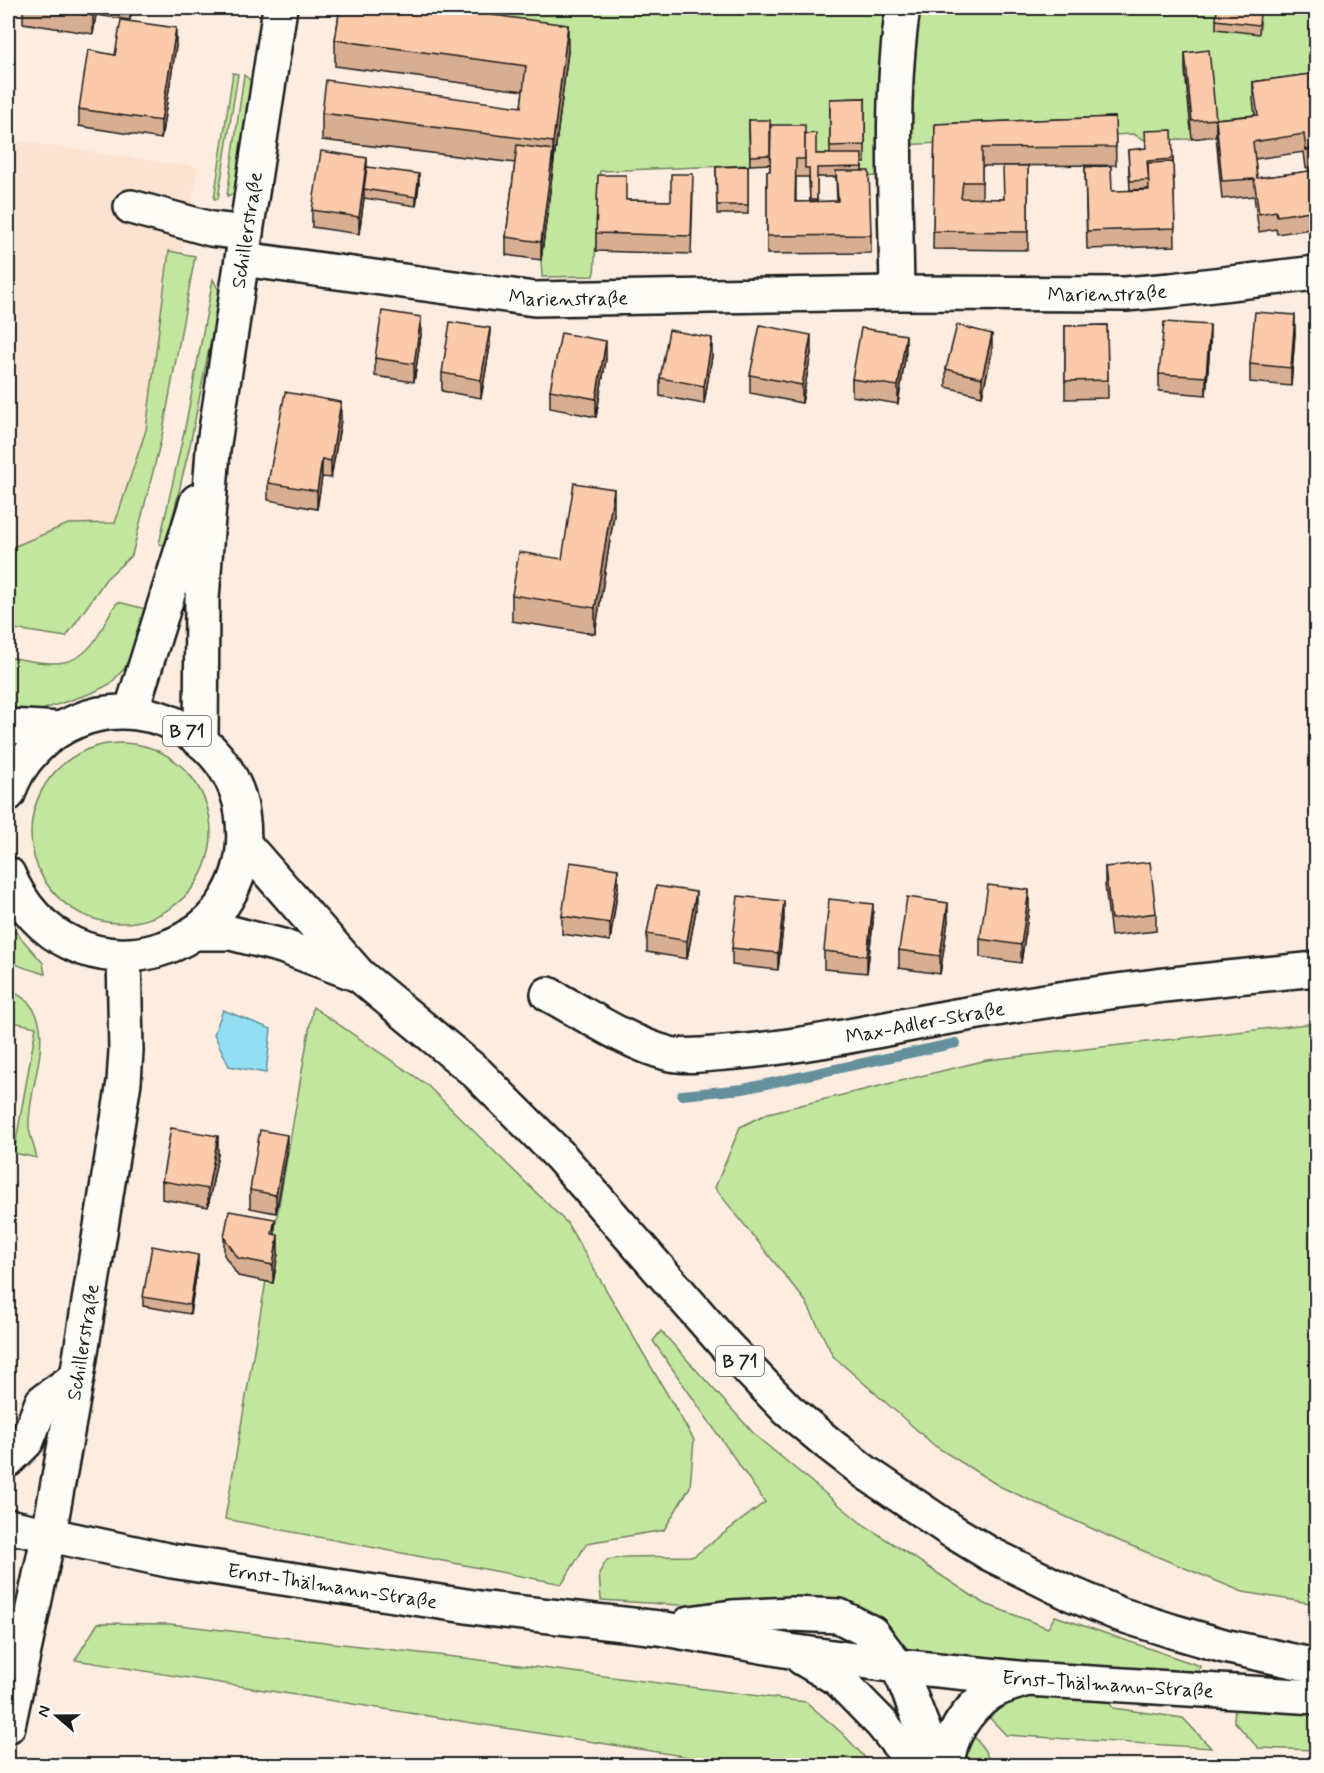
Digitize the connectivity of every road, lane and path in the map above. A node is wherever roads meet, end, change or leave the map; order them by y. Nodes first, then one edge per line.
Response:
1 (280, 8) edge
2 (903, 8) edge
3 (131, 207) dead end
4 (244, 246) junction
5 (1317, 273) edge
6 (897, 293) junction
7 (213, 450) junction
8 (131, 712) junction
9 (8, 726) edge
10 (60, 729) junction
11 (201, 741) junction
12 (8, 795) edge
13 (244, 844) junction
14 (8, 874) edge
15 (193, 933) junction
16 (124, 956) junction
17 (1317, 969) edge
18 (359, 975) junction
19 (548, 994) dead end
20 (77, 1377) junction
21 (8, 1460) edge
22 (8, 1526) edge
23 (49, 1533) junction
24 (659, 1628) junction
25 (790, 1651) junction
26 (1317, 1666) edge
27 (900, 1673) junction
28 (1028, 1679) junction
29 (1317, 1697) edge
30 (8, 1726) edge
31 (916, 1766) edge
32 (938, 1766) edge
33 (948, 1766) edge

1 - 4 main road, Schillerstraße
2 - 6 main road
3 - 4 main road, Marienstraße
4 - 6 main road, Marienstraße
4 - 7 main road, Schillerstraße
5 - 6 main road, Marienstraße
7 - 8 main road, Schillerstraße
7 - 11 main road, Schillerstraße
8 - 10 main road, B 71
8 - 11 main road, B 71
9 - 10 main road, B 71
10 - 12 main road, B 71
11 - 13 main road, B 71
13 - 15 main road, B 71
13 - 18 main road, B 71
14 - 16 main road, B 71
15 - 16 main road, B 71
15 - 18 main road, B 71
16 - 20 main road, Schillerstraße
17 - 19 main road, Max-Adler-Straße
18 - 26 main road, B 71
20 - 21 main road
20 - 23 main road, Schillerstraße
22 - 23 main road, Ernst-Thälmann-Straße
23 - 24 main road, Ernst-Thälmann-Straße
23 - 30 main road, Schillerstraße
24 - 25 main road, Ernst-Thälmann-Straße
24 - 27 main road, Ernst-Thälmann-Straße
25 - 27 main road, Ernst-Thälmann-Straße
25 - 31 main road
27 - 28 main road, Ernst-Thälmann-Straße
27 - 32 main road
28 - 29 main road, Ernst-Thälmann-Straße
28 - 33 main road

